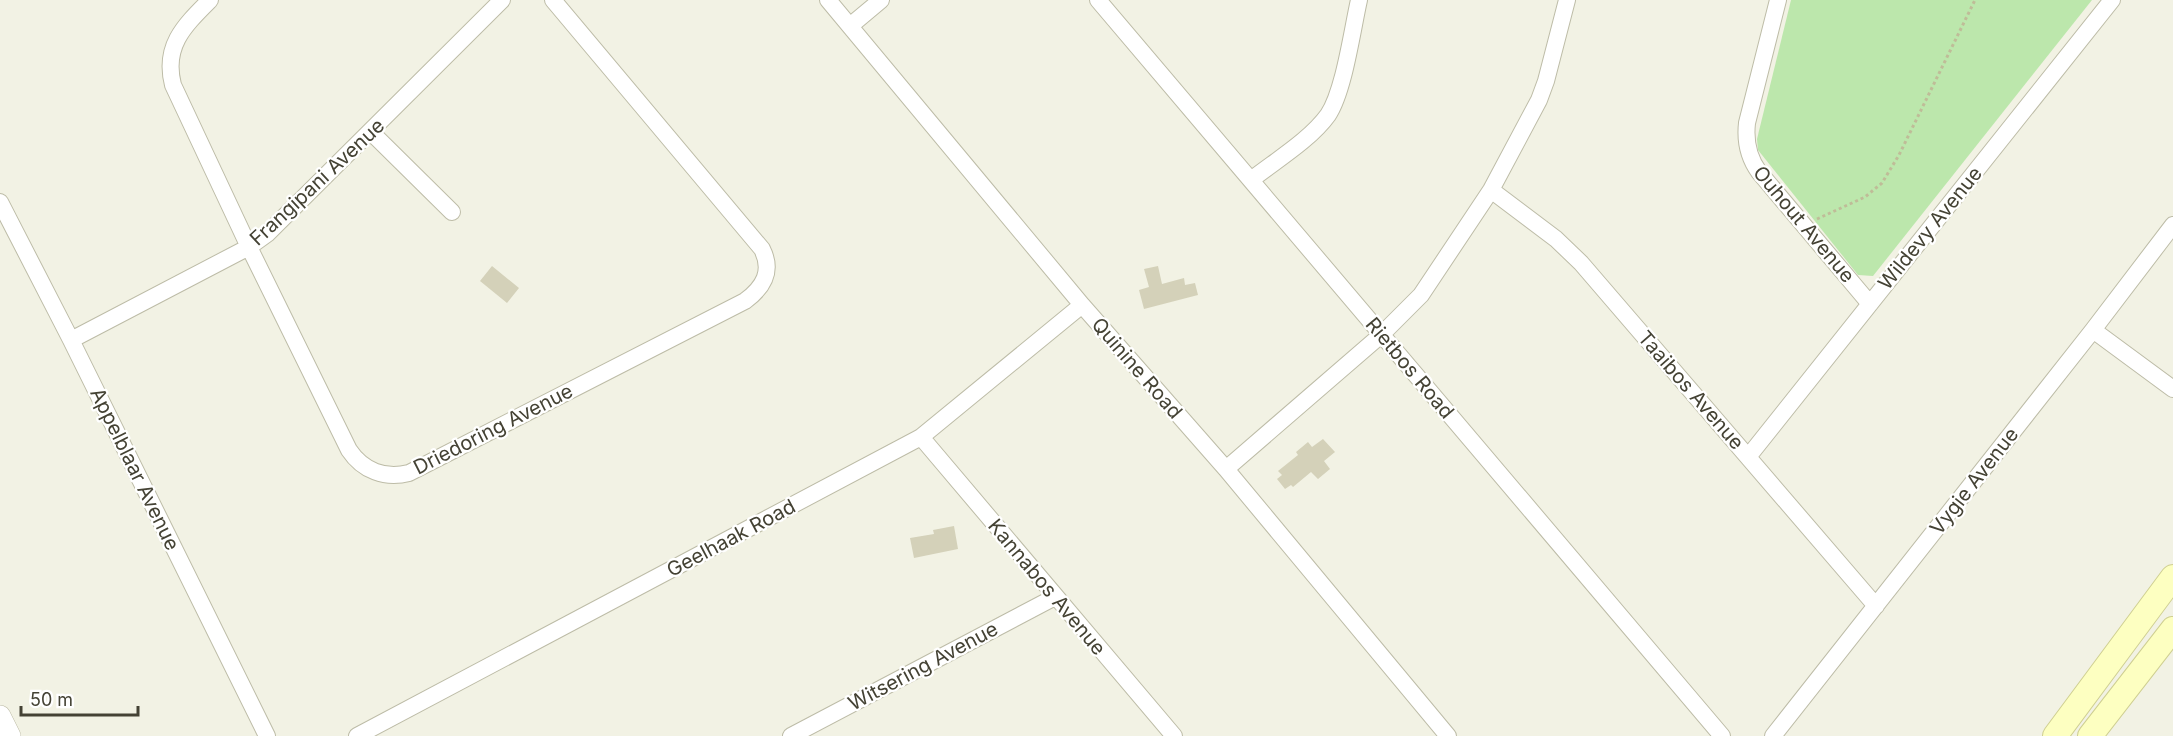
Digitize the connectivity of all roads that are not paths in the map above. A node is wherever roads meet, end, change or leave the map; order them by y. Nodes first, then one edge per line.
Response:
1 (210, 0) edge
2 (502, 0) edge
3 (553, 0) edge
4 (828, 0) edge
5 (881, 0) edge
6 (1098, 0) edge
7 (1359, 0) edge
8 (1567, 0) edge
9 (1778, 0) edge
10 (2112, 0) edge
11 (850, 26) junction
12 (371, 132) junction
13 (1251, 180) junction
14 (1491, 190) junction
15 (0, 202) edge
16 (452, 212) dead end
17 (2173, 225) edge
18 (249, 247) junction
19 (1870, 303) junction
20 (1082, 305) junction
21 (2093, 330) junction
22 (1381, 335) junction
23 (71, 340) junction
24 (2173, 389) edge
25 (921, 437) junction
26 (1748, 457) junction
27 (1226, 469) junction
28 (2173, 576) edge
29 (1055, 597) junction
30 (1876, 606) junction
31 (2173, 629) edge
32 (0, 716) edge
33 (10, 736) edge
34 (267, 736) edge
35 (357, 736) edge
36 (791, 736) edge
37 (1174, 736) edge
38 (1448, 736) edge
39 (1722, 736) edge
40 (1773, 736) edge
41 (2055, 736) edge
42 (2090, 736) edge

1 - 18 street, Driedoring Avenue
2 - 12 street, Frangipani Avenue
3 - 18 street, Driedoring Avenue
4 - 11 street, Quinine Road
5 - 11 street
6 - 13 street, Rietbos Road
7 - 13 street
8 - 14 street
9 - 19 street, Ouhout Avenue
10 - 19 street, Wildevy Avenue
11 - 20 street, Quinine Road
12 - 16 street
12 - 18 street, Frangipani Avenue
13 - 22 street, Rietbos Road
14 - 22 street
14 - 26 street, Taaibos Avenue
15 - 23 street, Appelblaar Avenue
17 - 21 street, Vygie Avenue
18 - 23 street, Frangipani Avenue
19 - 26 street, Wildevy Avenue
20 - 25 street, Geelhaak Road
20 - 27 street, Quinine Road
21 - 24 street
21 - 30 street, Vygie Avenue
22 - 27 street
22 - 39 street, Rietbos Road
23 - 34 street, Appelblaar Avenue
25 - 29 street, Kannabos Avenue
25 - 35 street, Geelhaak Road
26 - 30 street, Taaibos Avenue
27 - 38 street, Quinine Road
28 - 41 main road
29 - 36 street, Witsering Avenue
29 - 37 street, Kannabos Avenue
30 - 40 street, Vygie Avenue
31 - 42 main road
32 - 33 street

